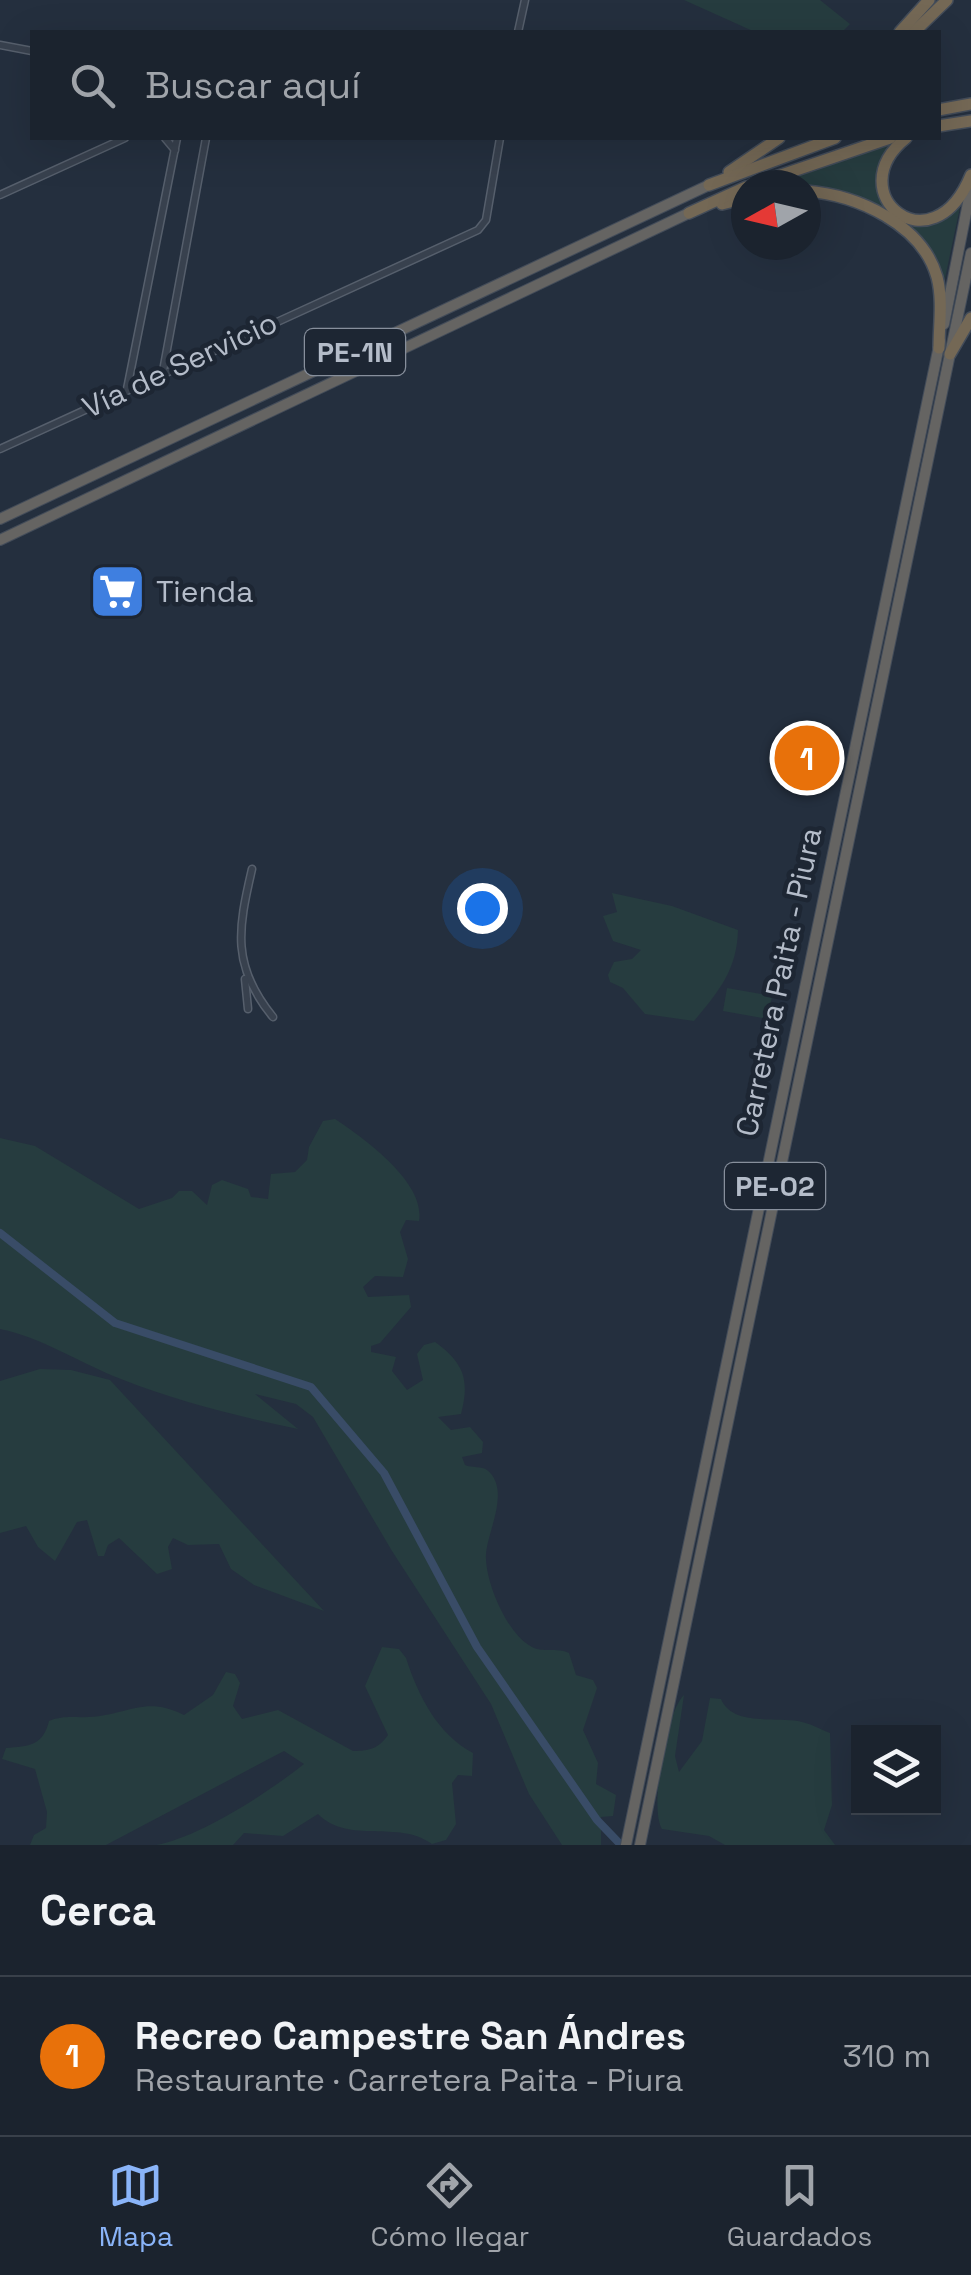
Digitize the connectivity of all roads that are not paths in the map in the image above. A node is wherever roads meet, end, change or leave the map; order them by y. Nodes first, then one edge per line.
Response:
1 (525, 0) edge
2 (929, 0) edge
3 (947, 0) edge
4 (518, 30) edge
5 (902, 30) edge
6 (916, 30) edge
7 (0, 44) edge
8 (30, 51) edge
9 (971, 104) edge
10 (941, 109) edge
11 (971, 121) edge
12 (941, 126) edge
13 (122, 140) edge
14 (167, 140) edge
15 (178, 140) edge
16 (206, 140) edge
17 (500, 140) edge
18 (775, 140) edge
19 (829, 140) edge
20 (884, 140) edge
21 (904, 140) edge
22 (175, 150) junction
23 (796, 170) edge
24 (971, 176) edge
25 (709, 185) junction
26 (971, 188) edge
27 (0, 194) edge
28 (731, 194) edge
29 (821, 196) edge
30 (731, 202) edge
31 (690, 213) junction
32 (971, 253) edge
33 (971, 318) edge
34 (372, 344) junction
35 (944, 351) junction
36 (380, 360) junction
37 (163, 372) junction
38 (126, 389) junction
39 (0, 449) edge
40 (0, 519) edge
41 (0, 540) edge
42 (252, 869) dead end
43 (245, 968) junction
44 (248, 1009) dead end
45 (273, 1017) dead end
46 (627, 1840) edge
47 (640, 1843) edge

1 - 4 street
2 - 5 highway
3 - 6 highway
7 - 8 street
9 - 10 highway
11 - 12 highway
13 - 27 street
14 - 22 street
15 - 22 street
16 - 37 street
17 - 37 street, Vía de Servicio
18 - 25 highway
19 - 25 highway, PE-1N
20 - 23 highway, PE-1N
21 - 24 highway
22 - 38 street
25 - 34 highway, PE-1N
26 - 35 highway, Carretera Paita - Piura / PE-02
28 - 31 highway, PE-1N
29 - 35 highway
30 - 31 highway
31 - 36 highway, PE-1N
32 - 35 highway, Carretera Paita - Piura / PE-02
33 - 35 highway
34 - 36 highway
34 - 40 highway, PE-1N
35 - 46 highway, Carretera Paita - Piura / PE-02
35 - 47 highway, Carretera Paita - Piura / PE-02
36 - 41 highway, PE-1N
37 - 38 street, Vía de Servicio
38 - 39 street, Vía de Servicio
42 - 43 street
43 - 44 street
43 - 45 street

